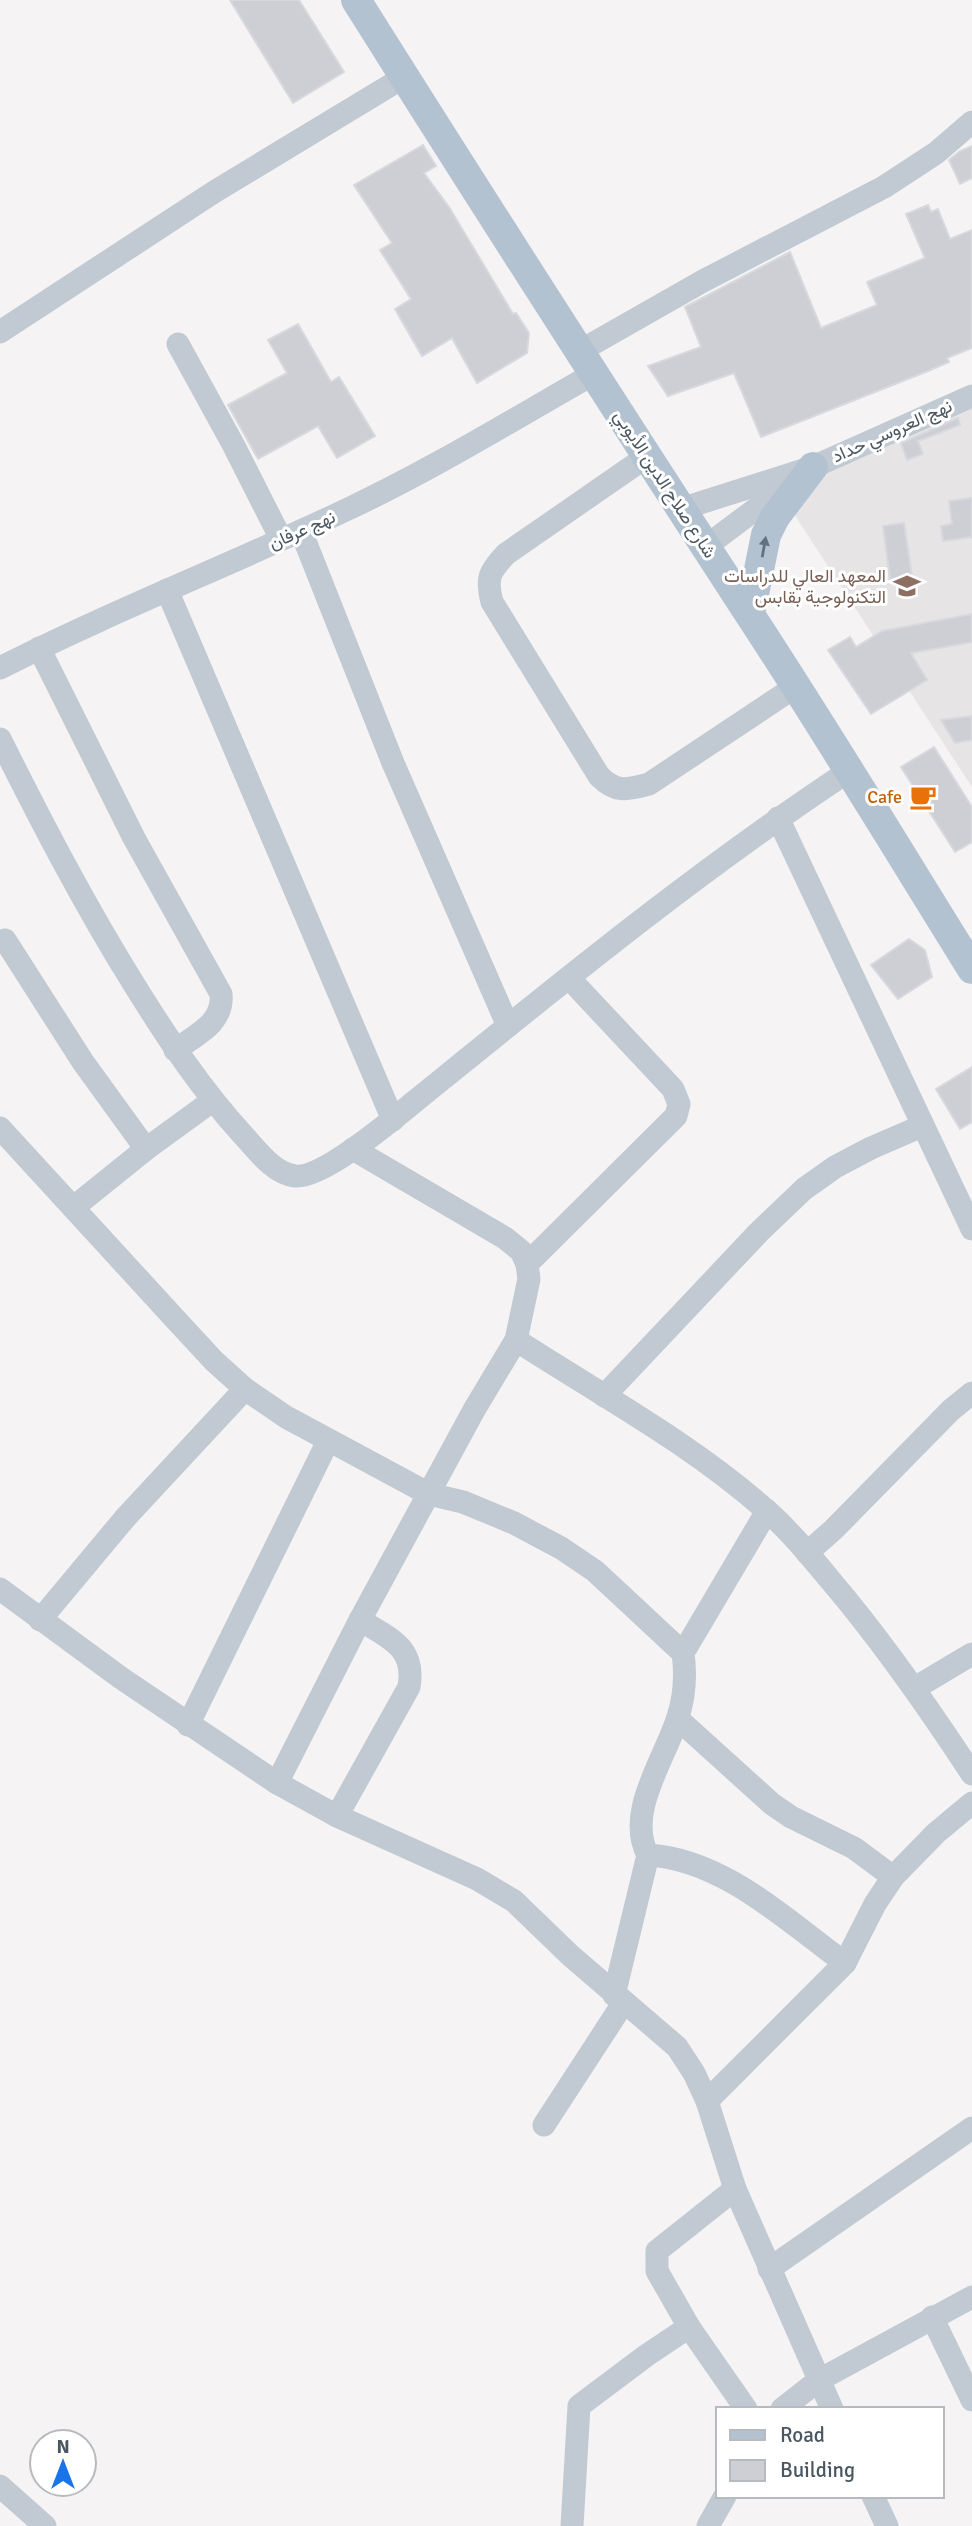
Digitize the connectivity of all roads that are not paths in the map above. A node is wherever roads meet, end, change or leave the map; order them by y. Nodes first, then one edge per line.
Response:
1 (356, 0) edge
2 (404, 77) junction
3 (972, 122) edge
4 (0, 332) edge
5 (178, 344) dead end
6 (588, 362) junction
7 (972, 396) edge
8 (646, 457) junction
9 (813, 467) junction
10 (681, 509) junction
11 (291, 535) junction
12 (705, 547) junction
13 (167, 590) junction
14 (750, 614) junction
15 (39, 648) junction
16 (0, 668) edge
17 (795, 687) junction
18 (0, 739) edge
19 (849, 771) junction
20 (778, 818) junction
21 (5, 940) dead end
22 (972, 969) edge
23 (569, 978) junction
24 (508, 1026) junction
25 (175, 1050) junction
26 (212, 1101) junction
27 (393, 1120) junction
28 (922, 1126) junction
29 (0, 1128) edge
30 (146, 1149) junction
31 (353, 1149) junction
32 (74, 1207) junction
33 (972, 1228) edge
34 (527, 1264) junction
35 (516, 1340) junction
36 (245, 1389) junction
37 (972, 1393) edge
38 (604, 1396) junction
39 (328, 1441) junction
40 (429, 1494) junction
41 (767, 1511) junction
42 (807, 1553) junction
43 (0, 1589) edge
44 (360, 1619) junction
45 (40, 1620) junction
46 (683, 1653) junction
47 (972, 1654) edge
48 (915, 1689) junction
49 (678, 1719) junction
50 (187, 1725) junction
51 (972, 1774) edge
52 (277, 1783) junction
53 (972, 1803) edge
54 (337, 1816) junction
55 (648, 1856) junction
56 (893, 1877) junction
57 (845, 1963) junction
58 (619, 1998) junction
59 (706, 2101) junction
60 (544, 2125) dead end
61 (972, 2128) edge
62 (735, 2189) junction
63 (769, 2269) junction
64 (972, 2297) edge
65 (932, 2317) junction
66 (689, 2327) junction
67 (818, 2380) junction
68 (972, 2400) edge
69 (746, 2407) edge
70 (784, 2407) edge
71 (831, 2407) edge
72 (0, 2486) edge
73 (724, 2498) edge
74 (874, 2498) edge
75 (45, 2526) edge
76 (572, 2526) edge
77 (708, 2526) edge
78 (887, 2526) edge

1 - 2 main road, شارع صلاح الدين الأيوبي
2 - 4 street
2 - 6 main road, شارع صلاح الدين الأيوبي
3 - 6 street, نهج عرفان
5 - 11 street
6 - 8 main road, شارع صلاح الدين الأيوبي
6 - 11 street, نهج عرفان
7 - 9 street, نهج العروسي حداد
8 - 10 main road, شارع صلاح الدين الأيوبي
8 - 17 street
9 - 10 street
9 - 12 street
14 -> 9 main road
10 - 12 main road, شارع صلاح الدين الأيوبي
11 - 13 street, نهج عرفان
11 - 24 street
12 - 14 main road, شارع صلاح الدين الأيوبي
13 - 15 street, نهج عرفان
13 - 27 street
14 - 17 main road, شارع صلاح الدين الأيوبي
15 - 16 street, نهج عرفان
15 - 25 street
17 - 19 main road, شارع صلاح الدين الأيوبي
18 - 25 street
19 - 20 street
19 - 22 main road, شارع صلاح الدين الأيوبي
20 - 23 street
20 - 28 street
21 - 30 street
23 - 24 street
23 - 34 street
24 - 27 street
25 - 26 street
26 - 30 street
26 - 31 street
27 - 31 street
28 - 33 street
28 - 38 street
29 - 32 street
30 - 32 street
31 - 34 street
32 - 36 street
34 - 35 street
35 - 38 street
35 - 40 street
36 - 39 street
36 - 45 street
37 - 42 street
38 - 41 street
39 - 40 street
39 - 50 street
40 - 44 street
40 - 46 street
41 - 42 street
41 - 46 street
42 - 48 street
43 - 45 street
44 - 52 street
44 - 54 street
45 - 50 street
46 - 49 street
47 - 48 street
48 - 51 street
49 - 55 street
49 - 56 street
50 - 52 street
52 - 54 street
53 - 56 street
54 - 58 street
55 - 57 street
55 - 58 street
56 - 57 street
57 - 59 street
58 - 59 street
58 - 60 street
59 - 62 street
61 - 63 street
62 - 63 street
62 - 66 street
63 - 67 street
64 - 65 street
65 - 67 street
65 - 68 street
66 - 69 street
66 - 76 street
67 - 70 street
67 - 71 street
72 - 75 street
73 - 77 street
74 - 78 street

